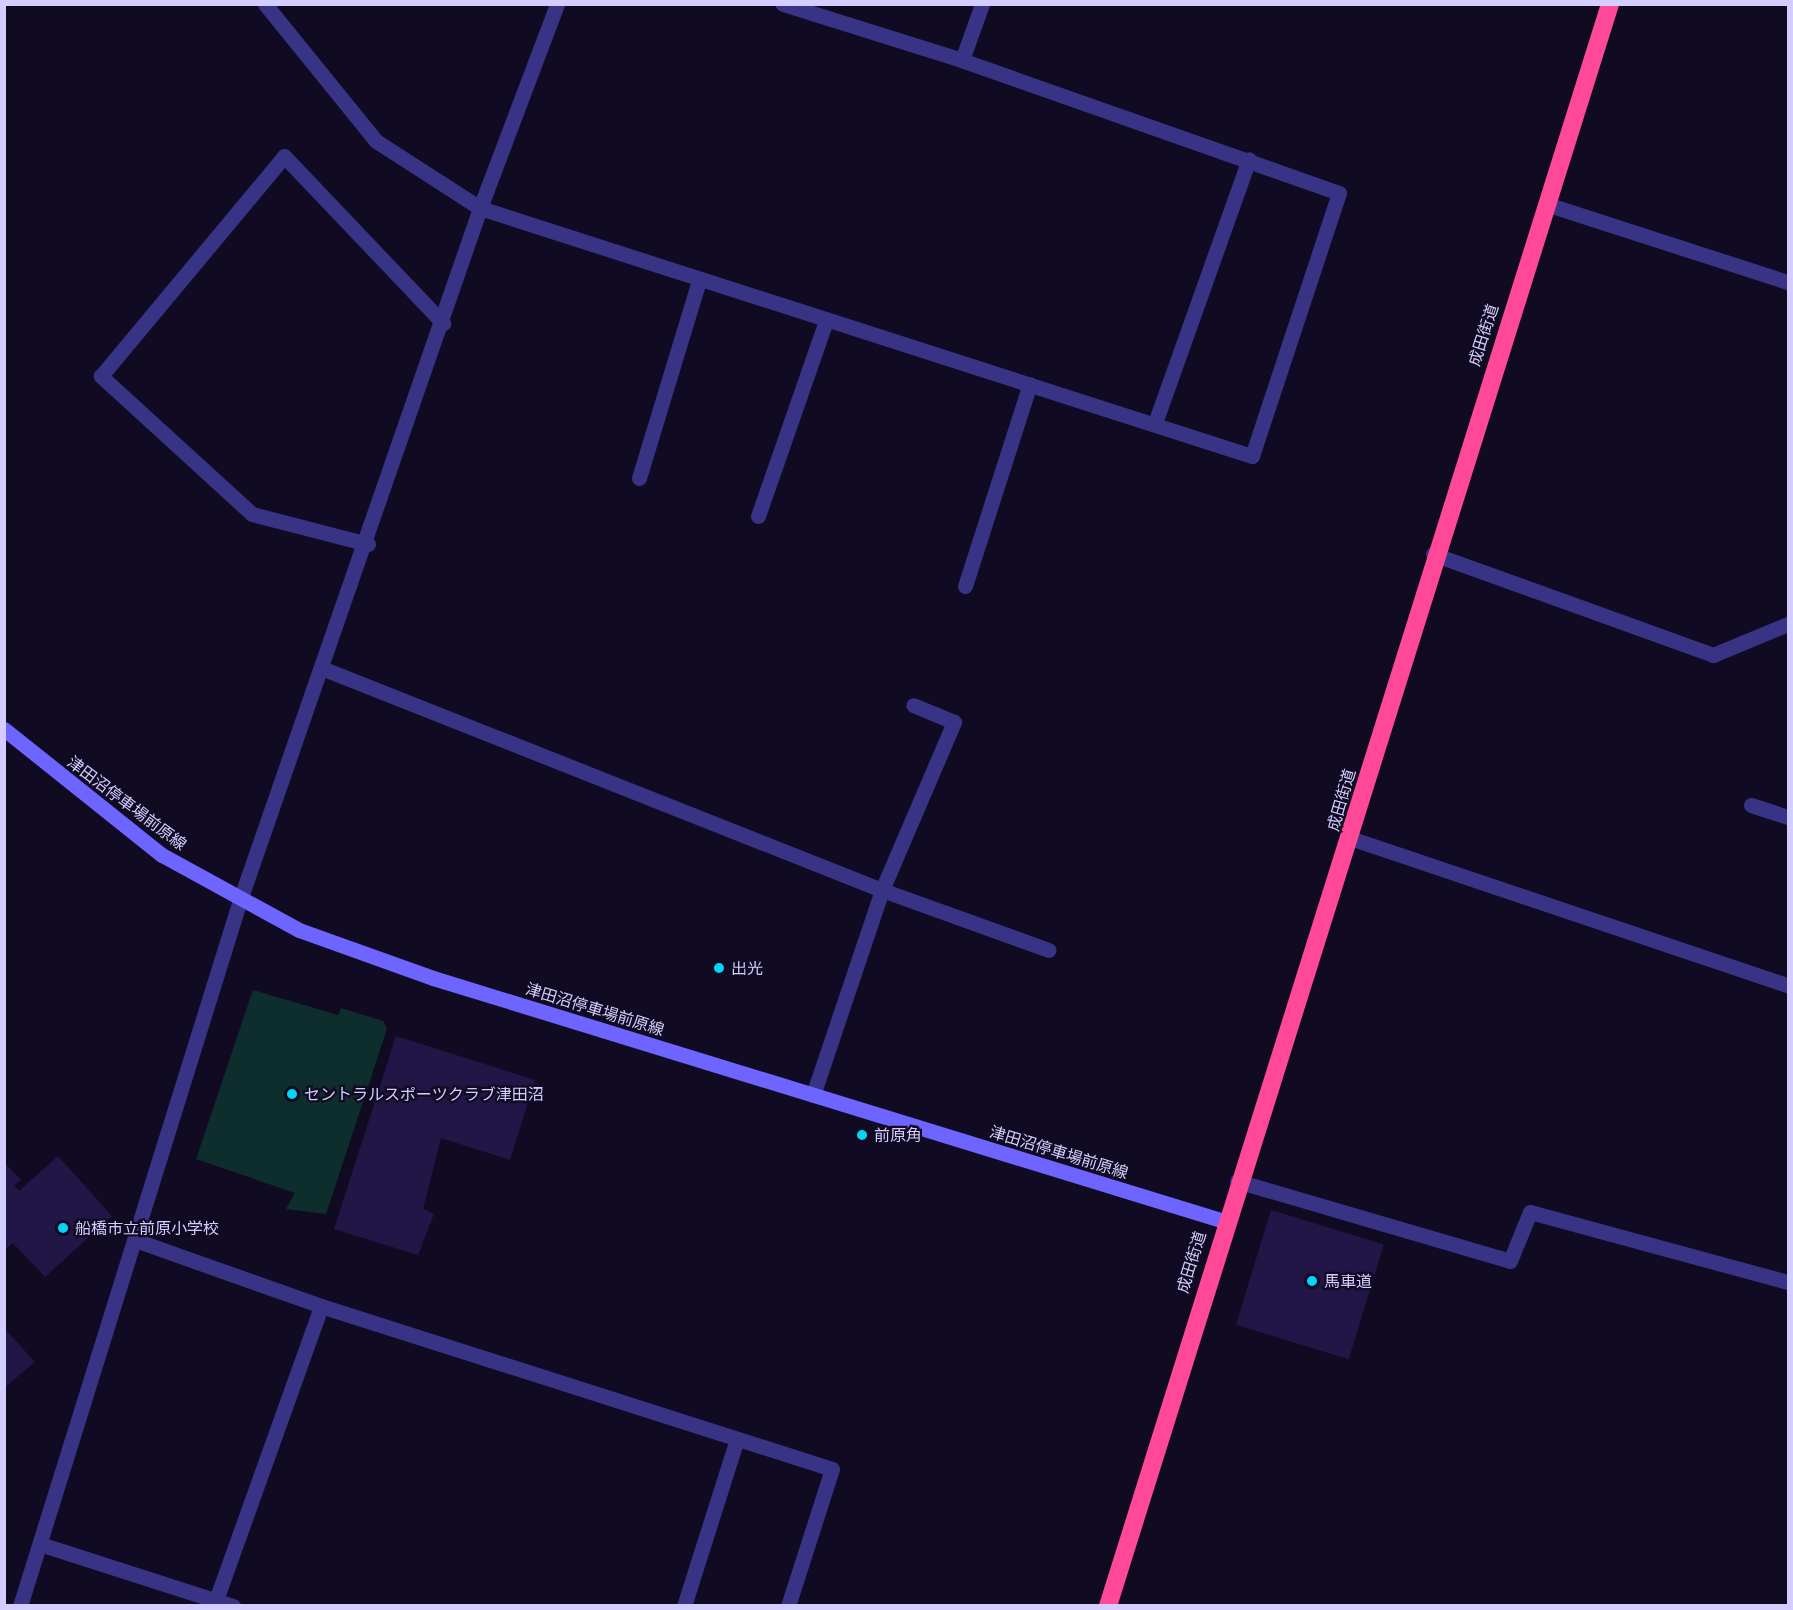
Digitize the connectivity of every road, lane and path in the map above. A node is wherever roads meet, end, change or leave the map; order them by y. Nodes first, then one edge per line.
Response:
1 (265, 4) edge
2 (557, 4) edge
3 (783, 4) edge
4 (982, 4) edge
5 (1610, 4) edge
6 (962, 60) junction
7 (1249, 159) junction
8 (1546, 204) junction
9 (480, 208) junction
10 (699, 281) junction
11 (1788, 282) edge
12 (826, 321) junction
13 (443, 323) junction
14 (1030, 384) junction
15 (1155, 423) junction
16 (639, 478) dead end
17 (758, 516) dead end
18 (368, 544) junction
19 (1433, 554) junction
20 (965, 586) dead end
21 (1788, 624) edge
22 (324, 669) junction
23 (913, 705) dead end
24 (4, 729) edge
25 (1751, 805) dead end
26 (1788, 818) edge
27 (1350, 838) junction
28 (882, 890) junction
29 (240, 900) junction
30 (1049, 950) dead end
31 (1788, 986) edge
32 (813, 1095) junction
33 (1237, 1181) junction
34 (1224, 1221) junction
35 (135, 1240) junction
36 (1788, 1282) edge
37 (321, 1306) junction
38 (737, 1439) junction
39 (44, 1545) junction
40 (216, 1600) junction
41 (20, 1605) edge
42 (233, 1605) edge
43 (684, 1605) edge
44 (788, 1605) edge
45 (1108, 1605) edge

1 - 9 street
2 - 9 street
3 - 6 street
4 - 6 street
5 - 8 highway, 成田街道
6 - 7 street
7 - 15 street
7 - 15 street
8 - 11 street
8 - 19 highway, 成田街道
9 - 10 street
9 - 13 street
10 - 12 street
10 - 16 street
12 - 14 street
12 - 17 street
13 - 18 street
13 - 18 street
14 - 15 street
14 - 20 street
18 - 22 street
19 - 21 street
19 - 27 highway, 成田街道
22 - 28 street
22 - 29 street
23 - 28 street
24 - 29 main road, 津田沼停車場前原線
25 - 26 street
27 - 31 street
27 - 33 highway, 成田街道
28 - 30 street
28 - 32 street
29 - 32 main road, 津田沼停車場前原線
29 - 35 street
32 - 34 main road, 津田沼停車場前原線
33 - 34 highway, 成田街道
33 - 36 street
34 - 45 highway, 成田街道
35 - 37 street
35 - 39 street
37 - 38 street
37 - 40 street
38 - 43 street
38 - 44 street
39 - 40 street
39 - 41 street
40 - 42 street

